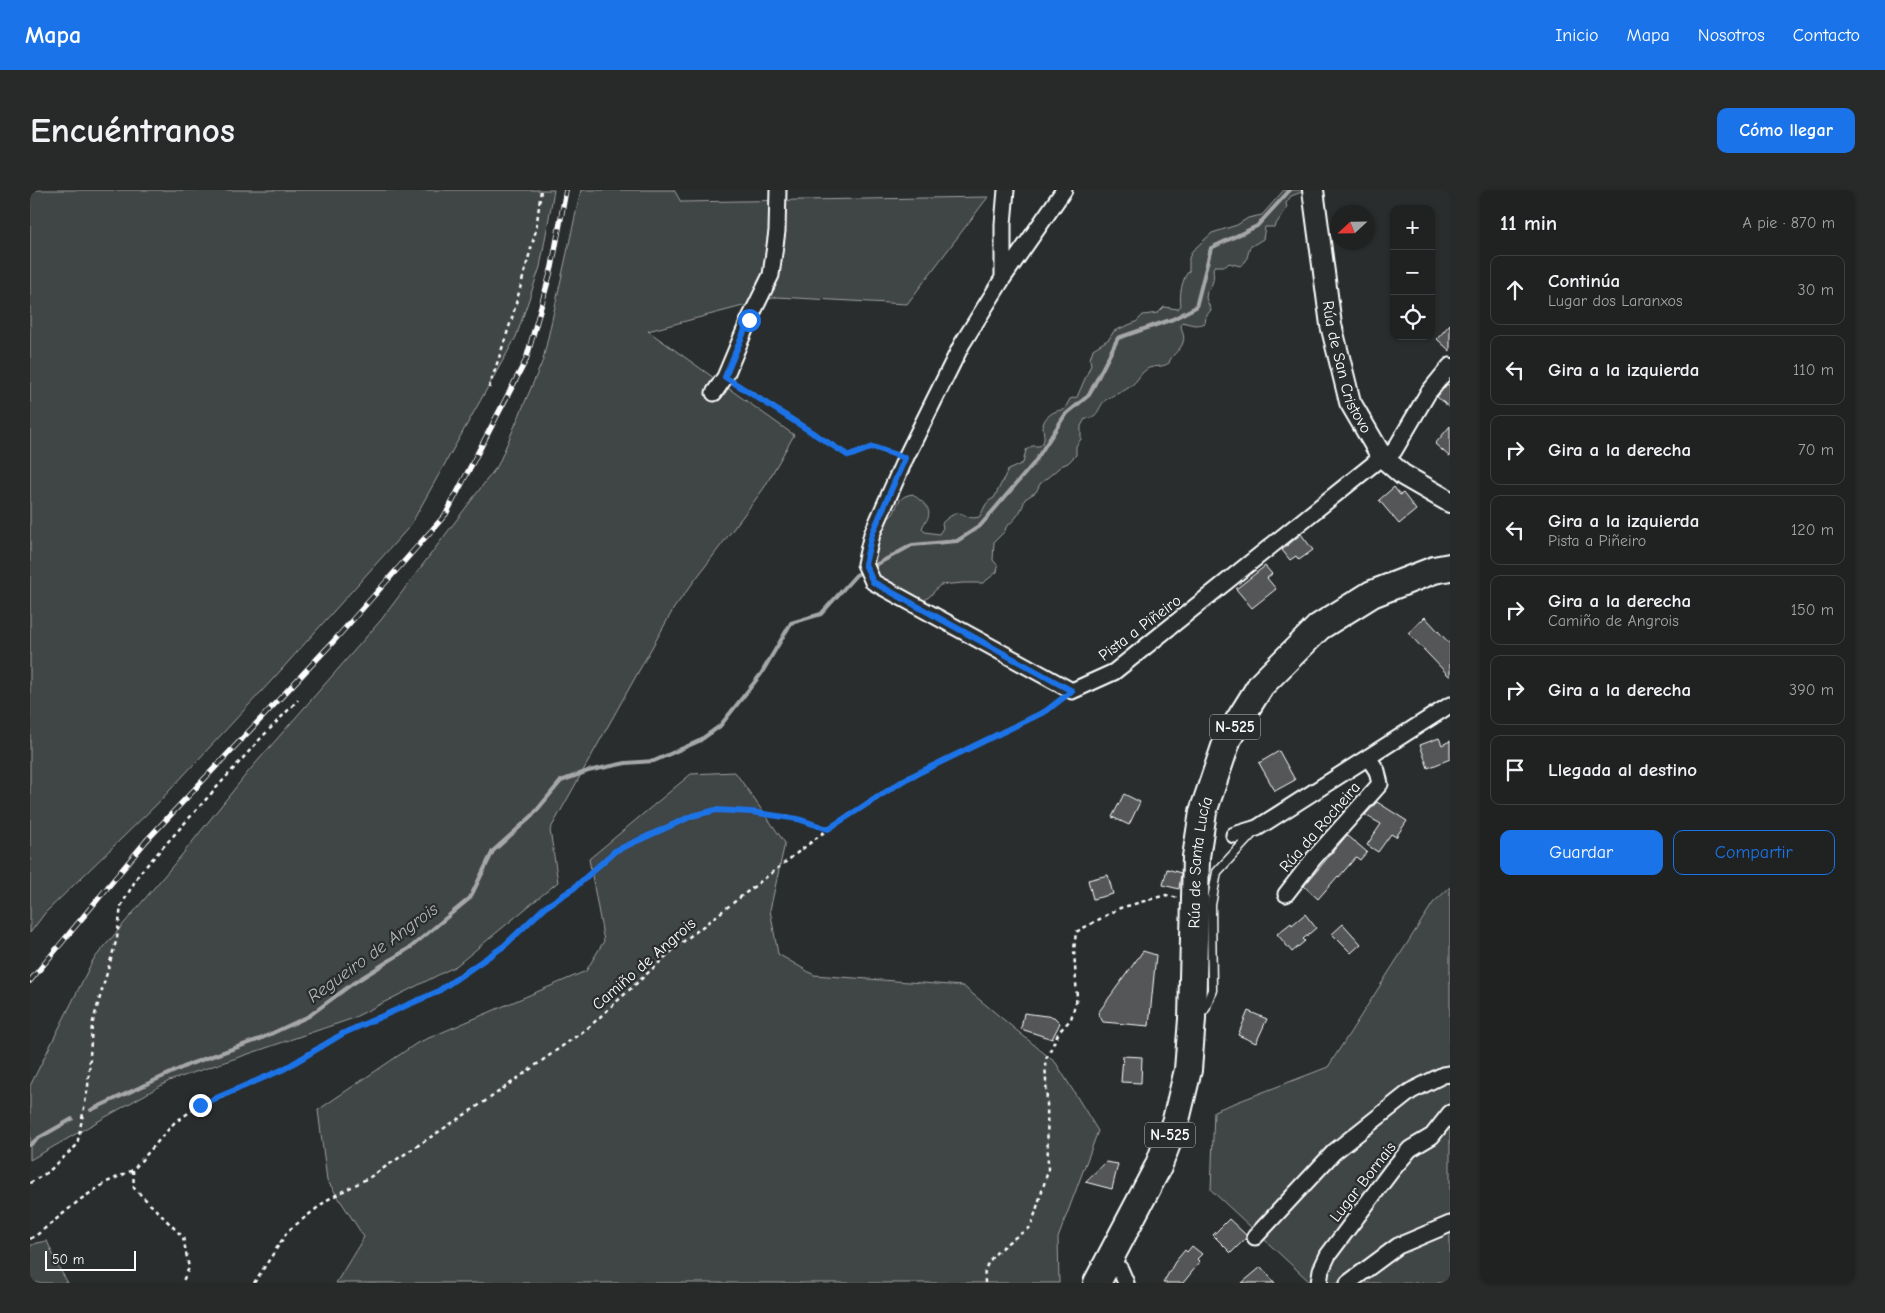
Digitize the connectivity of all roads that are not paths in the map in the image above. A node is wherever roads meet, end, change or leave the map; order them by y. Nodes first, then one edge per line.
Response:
1 (778, 190) edge
2 (1006, 190) edge
3 (1064, 190) edge
4 (1313, 190) edge
5 (1003, 278) junction
6 (1450, 366) edge
7 (714, 393) dead end
8 (1382, 458) junction
9 (1450, 502) edge
10 (1450, 567) edge
11 (1450, 576) edge
12 (1450, 705) edge
13 (1368, 757) junction
14 (1257, 828) junction
15 (1234, 835) dead end
16 (1286, 894) dead end
17 (1205, 1009) junction
18 (1450, 1074) edge
19 (1450, 1113) edge
20 (1450, 1224) edge
21 (1255, 1238) dead end
22 (1113, 1276) edge
23 (1318, 1283) edge
24 (1348, 1283) edge

1 - 7 street
2 - 5 street
3 - 5 street
4 - 8 street, Rúa de San Cristovo
5 - 8 street, Pista a Piñeiro
6 - 8 street, Pista a Piñeiro
8 - 9 street, Rúa de San Cristovo
10 - 22 highway, Rúa de Santa Lucía / N-525
11 - 17 highway, Rúa de Santa Lucía / N-525
12 - 13 street, Rúa da Rocheira
13 - 14 street, Rúa da Rocheira
13 - 16 street, Rúa da Rocheira
14 - 15 street, Rúa da Rocheira
14 - 17 lane
17 - 22 highway, Rúa de Santa Lucía / N-525
18 - 21 street
19 - 23 street, Lugar Bornais
20 - 24 street

